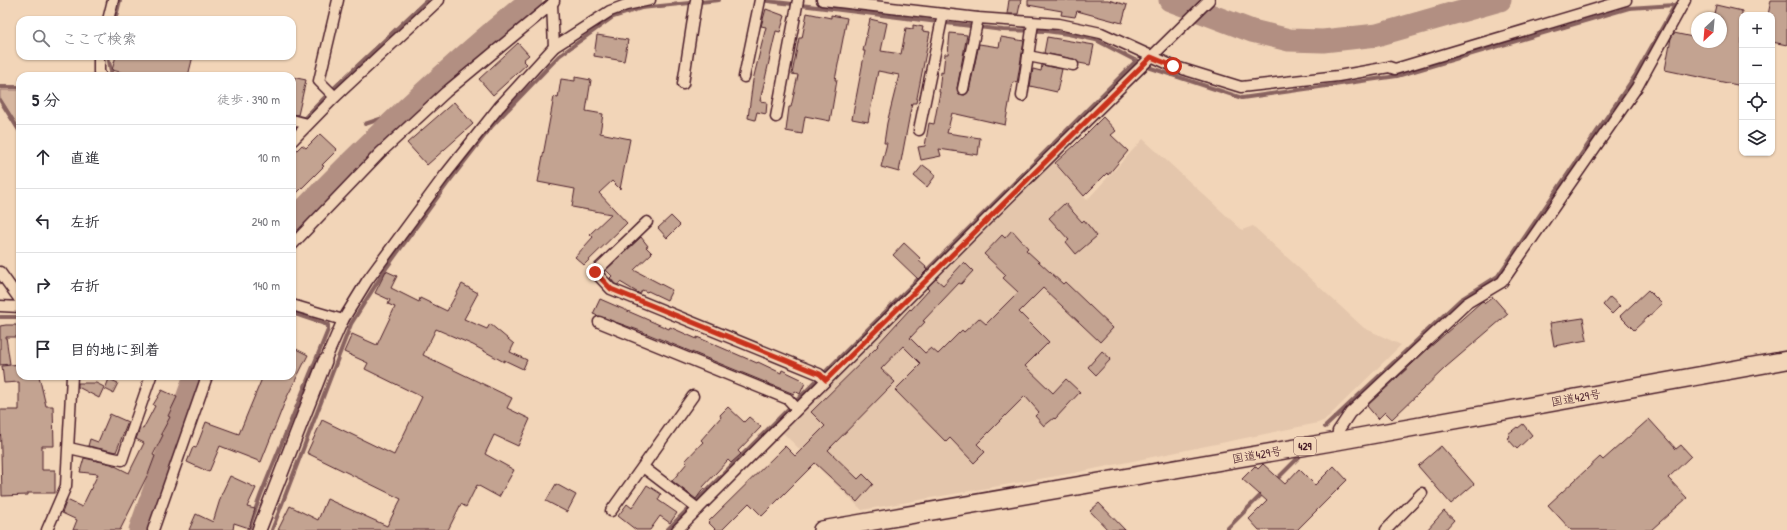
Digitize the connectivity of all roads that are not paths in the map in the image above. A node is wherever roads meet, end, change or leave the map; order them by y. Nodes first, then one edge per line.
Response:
1 (113, 0) edge
2 (338, 0) edge
3 (439, 0) edge
4 (650, 0) edge
5 (822, 0) edge
6 (1626, 0) edge
7 (1208, 1) edge
8 (553, 2) edge
9 (759, 2) edge
10 (696, 3) edge
11 (797, 3) edge
12 (1684, 4) edge
13 (109, 16) edge
14 (942, 20) junction
15 (976, 23) junction
16 (1032, 28) junction
17 (554, 47) junction
18 (1028, 56) junction
19 (99, 60) edge
20 (1146, 62) junction
21 (1073, 65) dead end
22 (101, 72) edge
23 (744, 77) dead end
24 (683, 84) dead end
25 (963, 89) dead end
26 (332, 94) junction
27 (1022, 96) dead end
28 (776, 117) dead end
29 (300, 122) edge
30 (919, 130) dead end
31 (296, 132) edge
32 (647, 222) dead end
33 (296, 241) edge
34 (0, 272) edge
35 (16, 294) edge
36 (0, 306) edge
37 (296, 306) edge
38 (16, 307) edge
39 (343, 320) junction
40 (599, 322) dead end
41 (1787, 360) edge
42 (325, 361) joint
43 (823, 377) junction
44 (72, 380) edge
45 (150, 380) edge
46 (206, 380) edge
47 (693, 396) dead end
48 (794, 406) junction
49 (1337, 441) junction
50 (69, 448) junction
51 (643, 467) junction
52 (1422, 493) dead end
53 (694, 506) junction
54 (611, 511) dead end
55 (849, 528) edge
56 (47, 530) edge
57 (153, 530) edge
58 (259, 530) edge
59 (677, 530) edge
60 (822, 530) edge
61 (1386, 530) edge

1 - 13 street
2 - 26 street
3 - 26 street
4 - 17 street
5 - 14 street
6 - 20 street
7 - 20 street
8 - 17 street
8 - 33 street
9 - 23 street
10 - 24 street
11 - 28 street
12 - 49 street
14 - 15 street
14 - 30 street
15 - 16 street
15 - 25 street
16 - 18 street
16 - 20 street
17 - 39 street
18 - 21 street
18 - 27 street
19 - 22 street
20 - 43 street
26 - 29 street
29 - 31 street
32 - 43 street
34 - 35 street
36 - 38 street
37 - 39 street
39 - 42 street
40 - 48 street
41 - 49 highway, 国道429号 / 429
42 - 58 street
43 - 48 street
44 - 50 street
45 - 50 street
46 - 57 street
47 - 51 street
48 - 53 street
49 - 55 highway, 国道429号 / 429
50 - 56 street
51 - 53 street
51 - 54 street
52 - 61 street
53 - 59 street
55 - 60 highway, 国道429号 / 429

